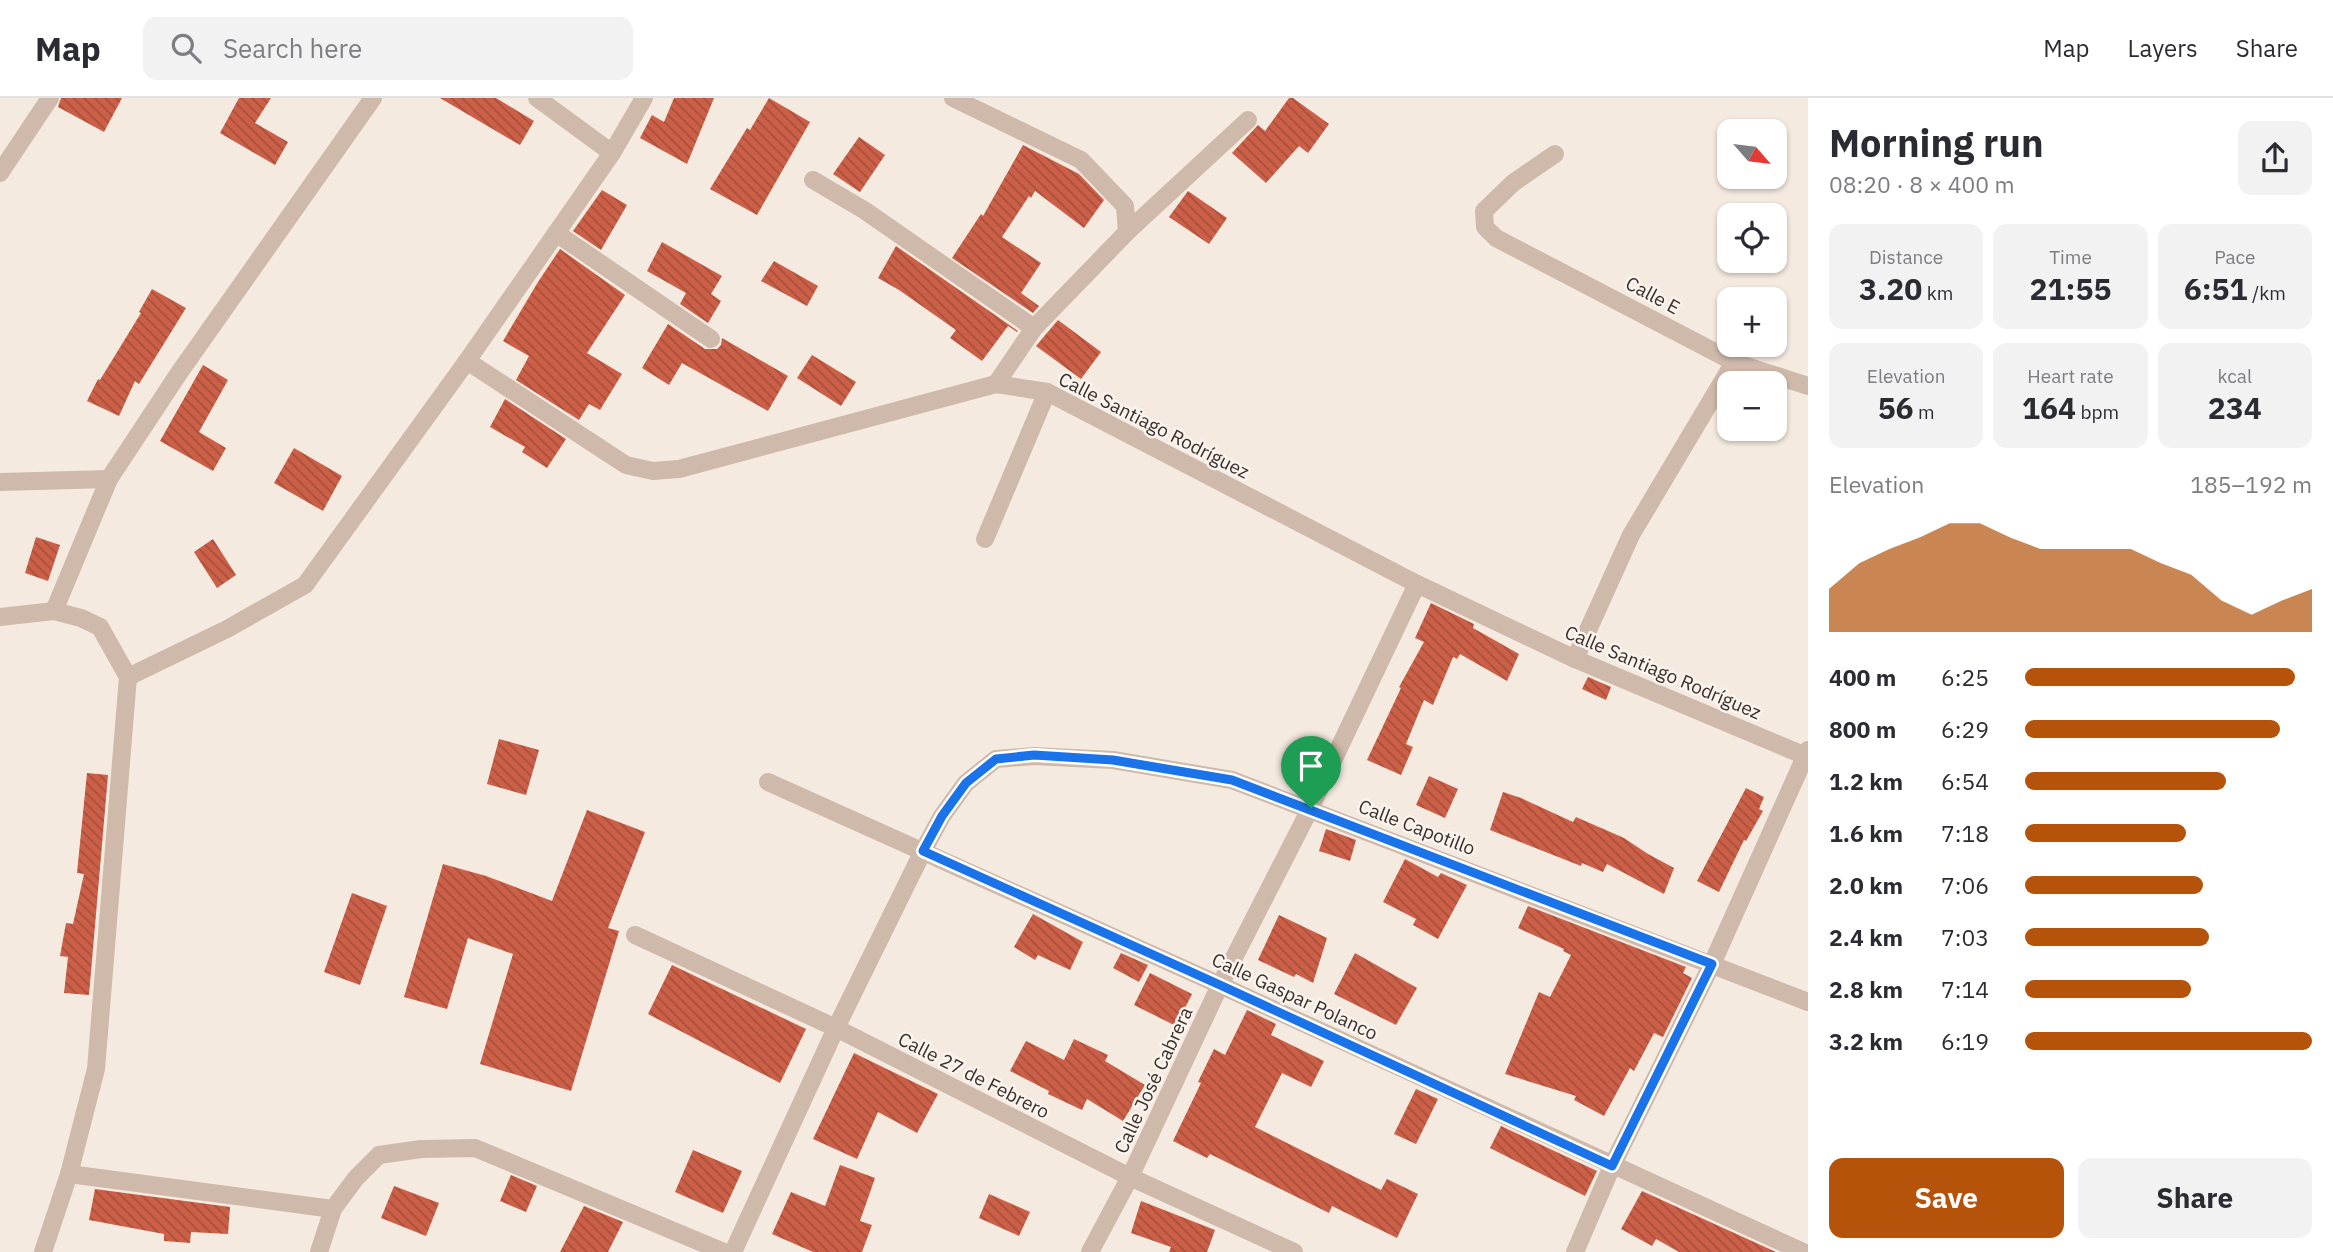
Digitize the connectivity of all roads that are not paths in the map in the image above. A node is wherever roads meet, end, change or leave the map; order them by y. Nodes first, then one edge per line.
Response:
1 (50, 98) edge
2 (373, 98) edge
3 (537, 98) edge
4 (644, 98) edge
5 (953, 98) edge
6 (1248, 120) dead end
7 (612, 153) junction
8 (1555, 154) dead end
9 (0, 173) edge
10 (813, 180) dead end
11 (1127, 232) junction
12 (556, 233) junction
13 (1034, 327) junction
14 (711, 339) dead end
15 (467, 361) junction
16 (1734, 362) junction
17 (996, 384) junction
18 (1808, 386) edge
19 (1047, 392) junction
20 (109, 479) junction
21 (0, 482) edge
22 (985, 539) dead end
23 (1417, 584) junction
24 (54, 611) junction
25 (0, 617) edge
26 (1575, 659) junction
27 (128, 677) junction
28 (1807, 754) edge
29 (768, 782) dead end
30 (1311, 808) junction
31 (923, 851) junction
32 (635, 935) dead end
33 (1712, 964) junction
34 (1220, 985) junction
35 (1808, 1002) edge
36 (836, 1028) junction
37 (1612, 1166) junction
38 (69, 1174) junction
39 (1130, 1177) junction
40 (333, 1209) junction
41 (43, 1252) edge
42 (319, 1252) edge
43 (724, 1252) edge
44 (733, 1252) edge
45 (1090, 1252) edge
46 (1294, 1252) edge
47 (1575, 1252) edge
48 (1802, 1252) edge

1 - 9 street
2 - 20 street
3 - 7 street
4 - 7 street
5 - 11 street
6 - 11 street
7 - 12 street
8 - 16 street, Calle E
10 - 13 street
11 - 13 street
12 - 14 street
12 - 15 street
13 - 17 street
15 - 17 street, Calle Santiago Rodríguez
15 - 27 street
16 - 18 street, Calle E
16 - 26 street
17 - 19 street, Calle Santiago Rodríguez
19 - 22 street
19 - 23 street, Calle Santiago Rodríguez
20 - 21 street
20 - 24 street
23 - 26 street, Calle Santiago Rodríguez
23 - 30 street, Calle José Cabrera
24 - 25 street
24 - 27 street
26 - 28 street, Calle Santiago Rodríguez
27 - 38 street
28 - 33 street
29 - 31 street, Calle Gaspar Polanco
30 - 31 street, Calle Capotillo
30 - 33 street, Calle Capotillo
30 - 34 street, Calle José Cabrera
31 - 34 street, Calle Gaspar Polanco
31 - 36 street
32 - 36 street, Calle 27 de Febrero
33 - 35 street, Calle Capotillo
33 - 37 street
34 - 37 street, Calle Gaspar Polanco
34 - 39 street, Calle José Cabrera
36 - 39 street, Calle 27 de Febrero
36 - 44 street
37 - 47 street
37 - 48 street, Calle Gaspar Polanco
38 - 40 street
38 - 41 street
39 - 45 street, Calle José Cabrera
39 - 46 street, Calle 27 de Febrero
40 - 42 street
40 - 43 street

